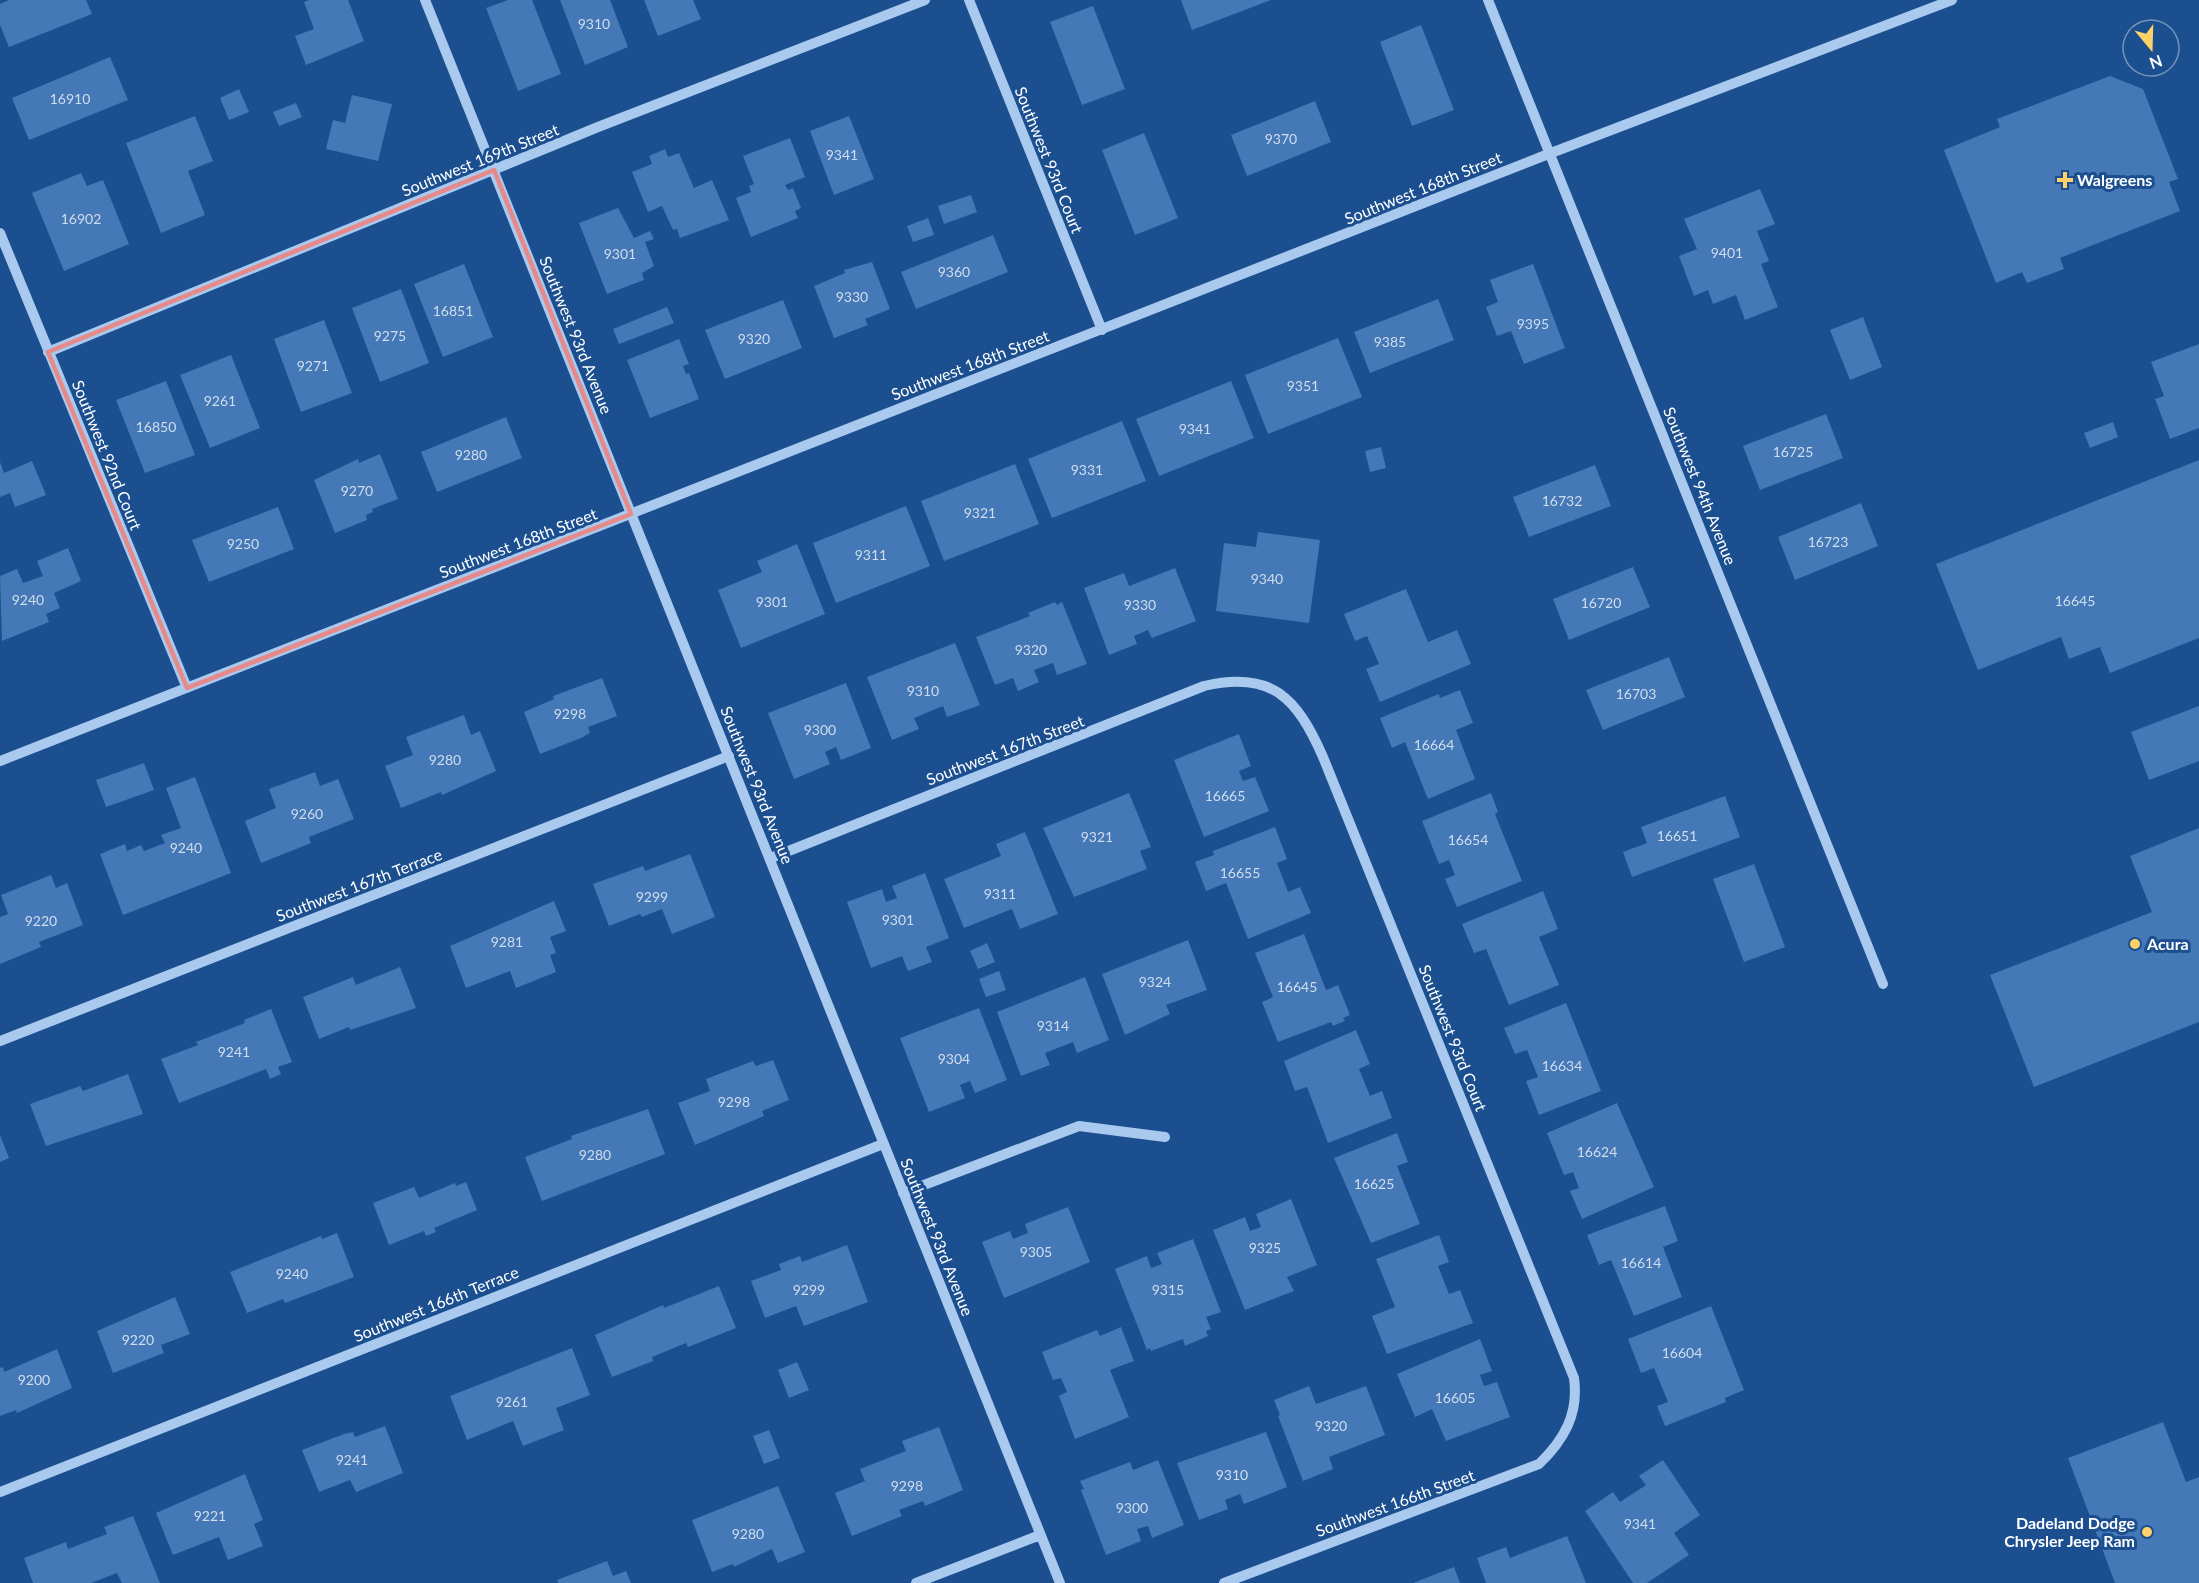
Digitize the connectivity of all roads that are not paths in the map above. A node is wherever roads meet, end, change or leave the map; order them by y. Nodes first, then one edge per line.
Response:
1 (425, 0) edge
2 (925, 0) edge
3 (969, 0) edge
4 (1488, 0) edge
5 (1952, 0) edge
6 (1551, 153) junction
7 (494, 170) junction
8 (0, 233) edge
9 (1102, 330) junction
10 (48, 352) junction
11 (631, 514) junction
12 (1252, 681) joint
13 (187, 688) junction
14 (729, 756) junction
15 (0, 760) edge
16 (771, 858) junction
17 (1883, 984) dead end
18 (0, 1041) edge
19 (1165, 1137) dead end
20 (883, 1144) junction
21 (903, 1193) junction
22 (1565, 1434) joint
23 (0, 1492) edge
24 (1040, 1535) junction
25 (916, 1583) edge
26 (1060, 1583) edge
27 (1224, 1583) edge

1 - 7 street, Southwest 93rd Avenue
2 - 7 street, Southwest 169th Street
3 - 9 street, Southwest 93rd Court
4 - 6 street, Southwest 94th Avenue
5 - 6 street, Southwest 168th Street
6 - 9 street, Southwest 168th Street
6 - 17 street, Southwest 94th Avenue
7 - 10 street, Southwest 169th Street
7 - 11 street, Southwest 93rd Avenue
8 - 10 street, Southwest 92nd Court
9 - 11 street, Southwest 168th Street
10 - 13 street, Southwest 92nd Court
11 - 13 street, Southwest 168th Street
11 - 14 street, Southwest 93rd Avenue
12 - 16 street, Southwest 167th Street
12 - 22 street, Southwest 93rd Court
13 - 15 street, Southwest 168th Street
14 - 16 street, Southwest 93rd Avenue
14 - 18 street, Southwest 167th Terrace
16 - 20 street, Southwest 93rd Avenue
19 - 21 street
20 - 21 street, Southwest 93rd Avenue
20 - 23 street, Southwest 166th Terrace
21 - 24 street, Southwest 93rd Avenue
22 - 27 street, Southwest 166th Street
24 - 25 street
24 - 26 street, Southwest 93rd Avenue

